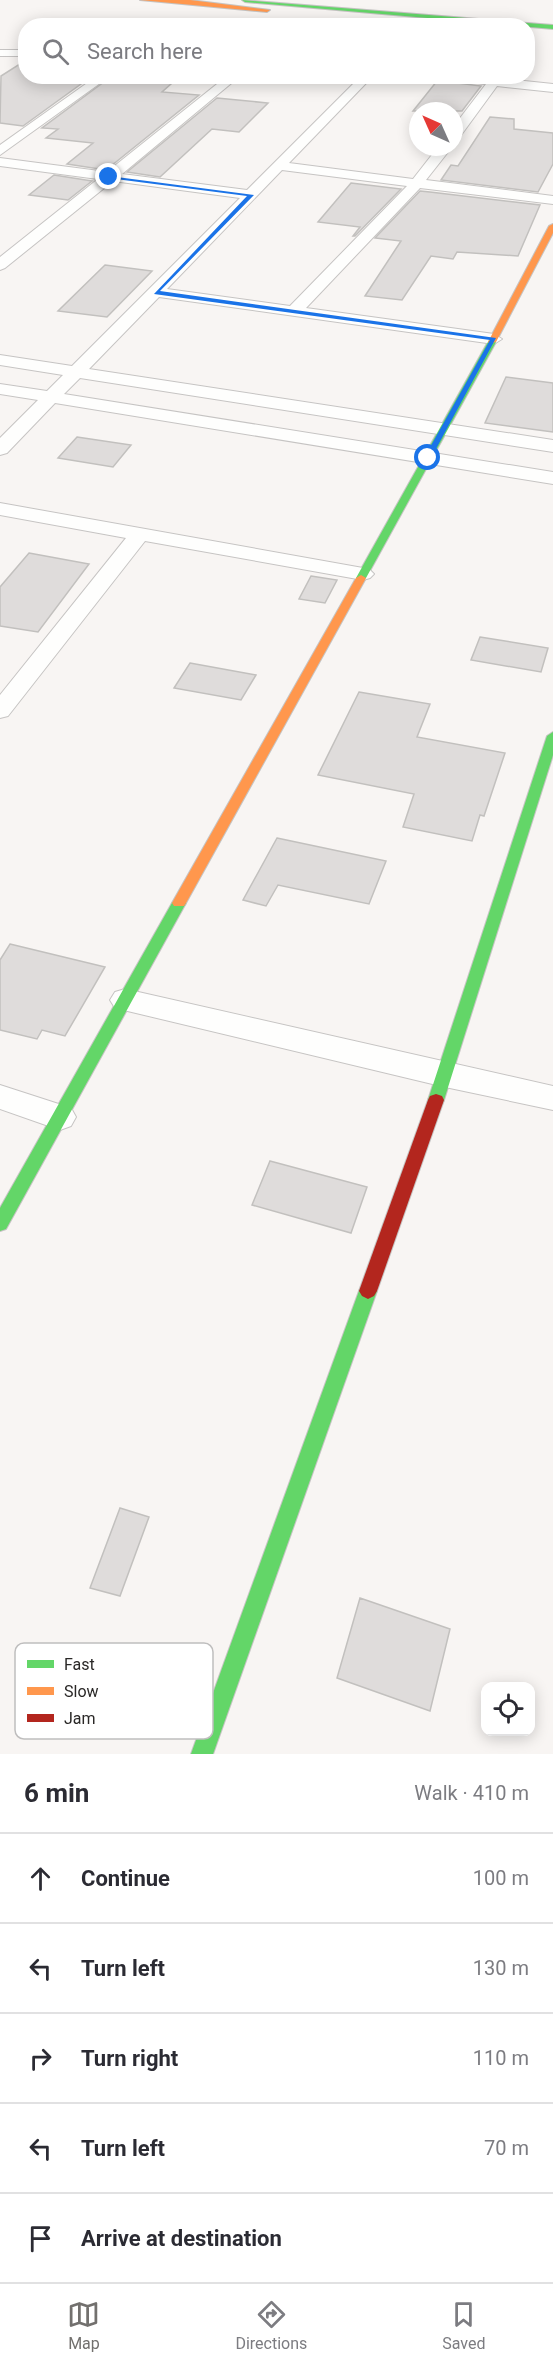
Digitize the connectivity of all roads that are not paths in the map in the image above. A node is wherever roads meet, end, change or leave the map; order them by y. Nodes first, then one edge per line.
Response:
1 (143, 0) edge
2 (245, 0) edge
3 (191, 2) edge
4 (352, 18) edge
5 (450, 18) edge
6 (535, 25) edge
7 (553, 27) edge
8 (535, 35) edge
9 (553, 37) edge
10 (0, 53) edge
11 (18, 53) edge
12 (18, 54) edge
13 (0, 61) edge
14 (94, 84) edge
15 (225, 84) edge
16 (360, 84) edge
17 (492, 84) edge
18 (514, 84) edge
19 (553, 88) edge
20 (463, 123) edge
21 (0, 151) edge
22 (438, 156) edge
23 (0, 162) edge
24 (279, 166) junction
25 (109, 177) junction
26 (417, 183) junction
27 (251, 195) junction
28 (553, 200) edge
29 (553, 227) edge
30 (0, 265) edge
31 (156, 292) junction
32 (294, 312) junction
33 (494, 339) junction
34 (0, 360) edge
35 (78, 372) junction
36 (0, 389) edge
37 (52, 397) junction
38 (443, 429) junction
39 (553, 446) edge
40 (0, 449) edge
41 (428, 458) junction
42 (553, 478) edge
43 (0, 509) edge
44 (140, 534) junction
45 (363, 574) junction
46 (0, 711) edge
47 (553, 736) edge
48 (125, 1000) junction
49 (445, 1076) junction
50 (0, 1097) edge
51 (553, 1098) edge
52 (60, 1117) junction
53 (0, 1224) edge
54 (213, 1723) edge
55 (207, 1739) edge
56 (202, 1754) edge

1 - 3 street
2 - 5 street
3 - 4 street
6 - 7 street
8 - 9 street
10 - 11 street
12 - 13 street
14 - 21 street
15 - 25 street
16 - 24 street
17 - 20 street
18 - 19 street
22 - 26 street
23 - 25 street
24 - 26 street
24 - 27 street
25 - 27 street
25 - 30 street
26 - 28 street
26 - 32 street
27 - 31 street
29 - 33 street
31 - 32 street
31 - 35 street
32 - 33 street
33 - 38 street
34 - 35 street
35 - 37 street
35 - 38 street
36 - 37 street
37 - 40 street
37 - 41 street
38 - 39 street
38 - 41 street
41 - 42 street
41 - 45 street
43 - 44 street
44 - 45 street
44 - 46 street
45 - 48 street
47 - 49 street
48 - 49 street
48 - 52 street
49 - 51 street
49 - 54 street
50 - 52 street
52 - 53 street
55 - 56 street

